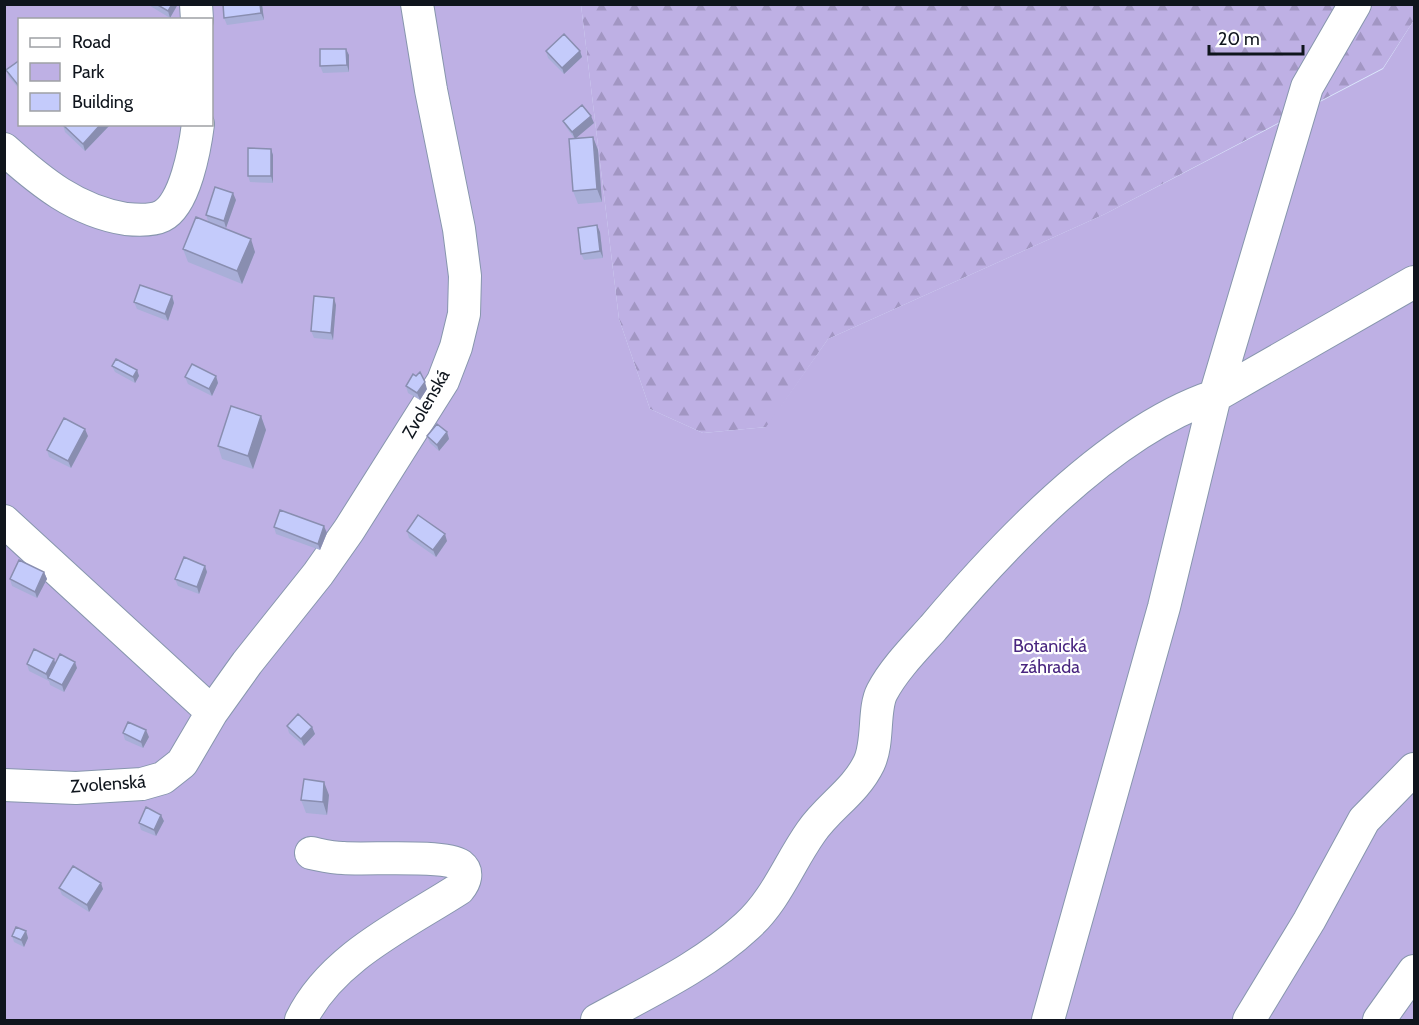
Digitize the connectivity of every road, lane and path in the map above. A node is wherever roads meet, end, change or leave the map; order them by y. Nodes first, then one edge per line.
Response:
1 (417, 4) edge
2 (1355, 4) edge
3 (198, 126) edge
4 (4, 149) edge
5 (1414, 282) edge
6 (1217, 390) junction
7 (4, 521) edge
8 (212, 712) junction
9 (1414, 769) edge
10 (4, 785) edge
11 (311, 853) dead end
12 (1414, 971) edge
13 (301, 1020) edge
14 (597, 1020) edge
15 (1048, 1020) edge
16 (1249, 1020) edge
17 (1379, 1020) edge

1 - 8 street, Zvolenská
2 - 6 street
3 - 4 street
5 - 6 street
6 - 14 street
6 - 15 street
7 - 8 street
8 - 10 street, Zvolenská
9 - 16 street
11 - 13 street
12 - 17 street

